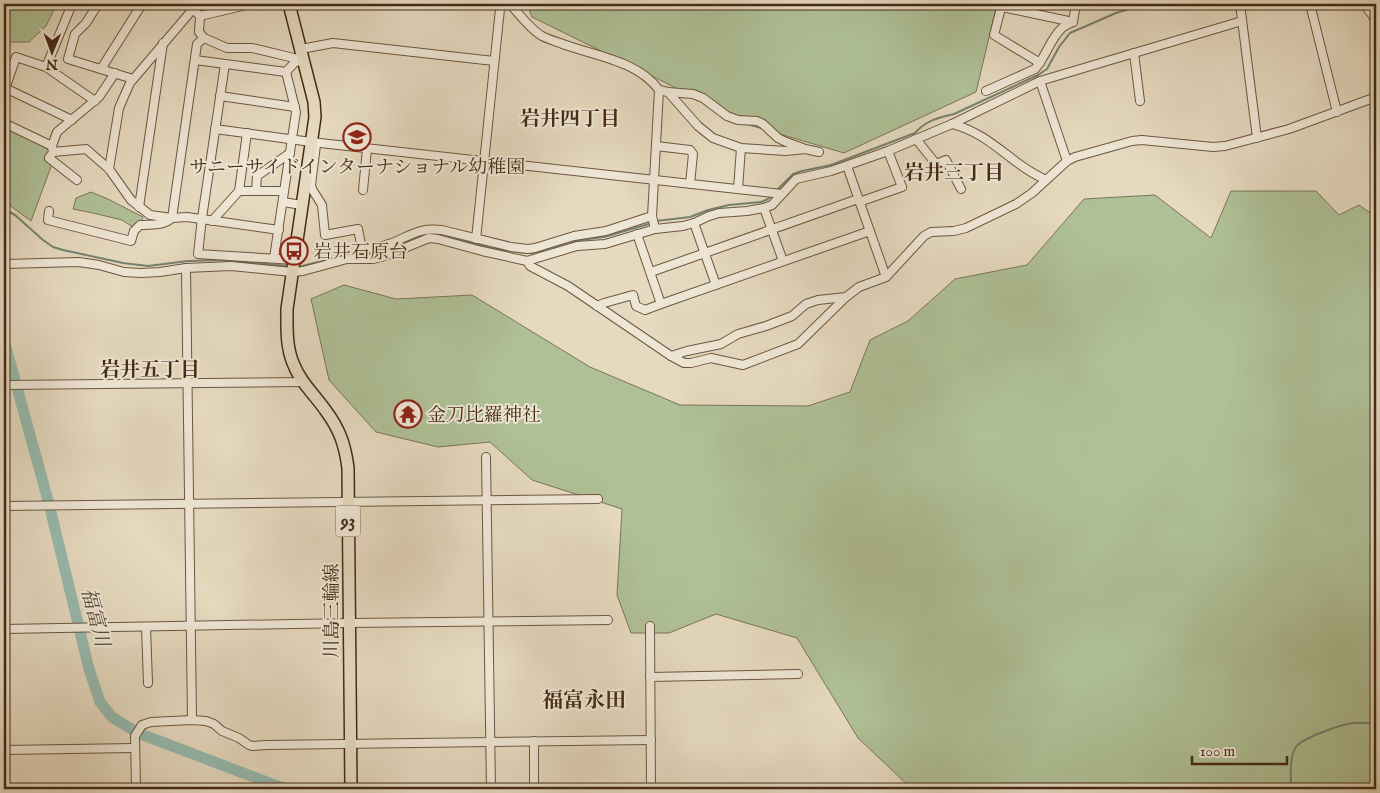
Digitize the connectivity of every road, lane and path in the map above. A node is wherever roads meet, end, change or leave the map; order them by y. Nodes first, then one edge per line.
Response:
1 (72, 4) edge
2 (98, 4) edge
3 (142, 4) edge
4 (251, 4) edge
5 (290, 4) edge
6 (502, 4) edge
7 (510, 4) edge
8 (1076, 4) edge
9 (1240, 4) edge
10 (1310, 4) edge
11 (1364, 4) edge
12 (1002, 5) edge
13 (194, 7) edge
14 (226, 7) edge
15 (200, 16) junction
16 (1073, 22) junction
17 (1242, 22) junction
18 (1376, 23) edge
19 (204, 38) junction
20 (163, 43) junction
21 (1134, 54) junction
22 (300, 57) junction
23 (195, 60) junction
24 (494, 61) junction
25 (1040, 63) junction
26 (225, 64) junction
27 (46, 66) junction
28 (101, 69) junction
29 (286, 72) junction
30 (115, 73) junction
31 (133, 78) junction
32 (1040, 82) junction
33 (4, 90) edge
34 (659, 90) junction
35 (986, 91) dead end
36 (668, 92) junction
37 (220, 96) junction
38 (1376, 98) edge
39 (95, 101) junction
40 (1140, 101) dead end
41 (295, 107) junction
42 (1337, 112) junction
43 (72, 120) junction
44 (4, 123) edge
45 (952, 124) junction
46 (215, 129) junction
47 (247, 134) junction
48 (1257, 138) junction
49 (292, 139) junction
50 (916, 139) junction
51 (314, 143) junction
52 (656, 146) junction
53 (742, 148) junction
54 (53, 149) junction
55 (367, 149) junction
56 (805, 149) junction
57 (888, 151) junction
58 (820, 152) dead end
59 (290, 153) junction
60 (1067, 161) junction
61 (484, 162) junction
62 (847, 166) junction
63 (109, 170) junction
64 (77, 180) dead end
65 (654, 180) junction
66 (1046, 180) junction
67 (690, 184) junction
68 (738, 189) junction
69 (961, 189) dead end
70 (239, 190) junction
71 (256, 190) junction
72 (363, 190) dead end
73 (284, 191) junction
74 (776, 194) junction
75 (859, 200) junction
76 (283, 202) junction
77 (302, 205) junction
78 (139, 207) junction
79 (764, 208) junction
80 (49, 211) dead end
81 (172, 218) junction
82 (202, 218) junction
83 (212, 221) junction
84 (653, 222) junction
85 (694, 223) junction
86 (278, 230) junction
87 (771, 230) junction
88 (870, 231) junction
89 (637, 234) junction
90 (476, 239) junction
91 (705, 253) junction
92 (274, 258) junction
93 (527, 261) junction
94 (783, 261) junction
95 (4, 264) edge
96 (293, 266) junction
97 (186, 268) junction
98 (651, 272) junction
99 (886, 277) junction
100 (716, 285) junction
101 (846, 297) junction
102 (661, 304) junction
103 (597, 306) junction
104 (670, 356) junction
105 (186, 382) junction
106 (303, 382) junction
107 (6, 385) edge
108 (486, 457) dead end
109 (486, 499) junction
110 (598, 499) dead end
111 (348, 502) junction
112 (188, 504) junction
113 (4, 506) edge
114 (608, 620) dead end
115 (488, 622) junction
116 (349, 623) junction
117 (146, 626) junction
118 (190, 626) junction
119 (650, 626) dead end
120 (4, 629) edge
121 (798, 674) dead end
122 (650, 677) junction
123 (148, 683) dead end
124 (192, 720) junction
125 (651, 740) junction
126 (534, 741) junction
127 (490, 742) junction
128 (350, 744) junction
129 (133, 748) junction
130 (4, 750) edge
131 (136, 789) edge
132 (351, 789) edge
133 (491, 789) edge
134 (534, 789) edge
135 (651, 789) edge

1 - 27 street
2 - 28 street
3 - 28 street
4 - 14 street
5 - 22 main road, 川島三輪線 / 93
6 - 24 street
7 - 34 street
8 - 16 street
9 - 17 street
10 - 42 street
11 - 18 street
12 - 16 street
12 - 25 street
13 - 15 street
13 - 20 street
14 - 15 street
15 - 19 street
16 - 25 street
17 - 21 street
17 - 48 street
19 - 22 street
19 - 23 street
20 - 31 street
20 - 78 street
21 - 32 street
21 - 40 street
22 - 24 street
22 - 29 street
22 - 51 main road, 川島三輪線 / 93
23 - 26 street
23 - 81 street
24 - 61 street
25 - 35 street
26 - 29 street
26 - 37 street
27 - 33 street
27 - 39 street
28 - 30 street
29 - 41 street
30 - 31 street
30 - 39 street
31 - 63 street
32 - 45 street
32 - 60 street
33 - 43 street
34 - 36 street
34 - 52 street
36 - 53 street
36 - 56 street
37 - 41 street
37 - 46 street
38 - 42 street
39 - 43 street
41 - 49 street
42 - 48 street
43 - 54 street
44 - 54 street
45 - 50 street
45 - 66 street
46 - 47 street
46 - 82 street
47 - 49 street
47 - 70 street
48 - 60 street
49 - 51 street
49 - 59 street
50 - 57 street
50 - 69 street
51 - 55 street
51 - 77 main road, 川島三輪線 / 93
51 - 90 street
52 - 65 street
52 - 67 street
53 - 56 street
53 - 68 street
54 - 63 street
54 - 64 street
55 - 61 street
55 - 72 street
56 - 58 street
57 - 62 street
57 - 75 street
59 - 71 street
59 - 73 street
60 - 66 street
61 - 65 street
61 - 90 street
62 - 74 street
62 - 75 street
63 - 78 street
65 - 67 street
65 - 84 street
66 - 99 street
67 - 68 street
68 - 74 street
70 - 71 street
70 - 83 street
71 - 73 street
73 - 76 street
74 - 79 street
75 - 87 street
75 - 88 street
76 - 77 street
76 - 86 street
77 - 96 main road, 川島三輪線 / 93
78 - 81 street
79 - 85 street
79 - 87 street
80 - 81 street
81 - 82 street
82 - 83 street
82 - 92 street
83 - 86 street
84 - 85 street
84 - 89 street
84 - 90 street
85 - 91 street
86 - 92 street
87 - 91 street
87 - 94 street
88 - 94 street
88 - 99 street
89 - 93 street
89 - 98 street
91 - 98 street
91 - 100 street
92 - 96 street
93 - 96 street
93 - 103 street
94 - 100 street
95 - 97 street
96 - 97 street
96 - 106 main road, 川島三輪線 / 93
97 - 105 street
98 - 102 street
99 - 101 street
100 - 102 street
101 - 104 street
101 - 104 street
102 - 103 street
103 - 104 street
105 - 106 street
105 - 107 street
105 - 112 street
106 - 111 main road, 川島三輪線 / 93
108 - 109 street
109 - 110 street
109 - 111 street
109 - 115 street
111 - 112 street
111 - 116 main road, 川島三輪線 / 93
112 - 113 street
112 - 118 street
114 - 115 street
115 - 116 street
115 - 127 street
116 - 118 street
116 - 128 main road, 川島三輪線 / 93
117 - 118 street
117 - 120 street
117 - 123 street
118 - 124 street
119 - 122 street
121 - 122 street
122 - 125 street
124 - 128 street
124 - 129 street
125 - 126 street
125 - 135 street
126 - 127 street
126 - 134 street
127 - 128 street
127 - 133 street
128 - 132 main road, 川島三輪線 / 93
129 - 130 street
129 - 131 street

